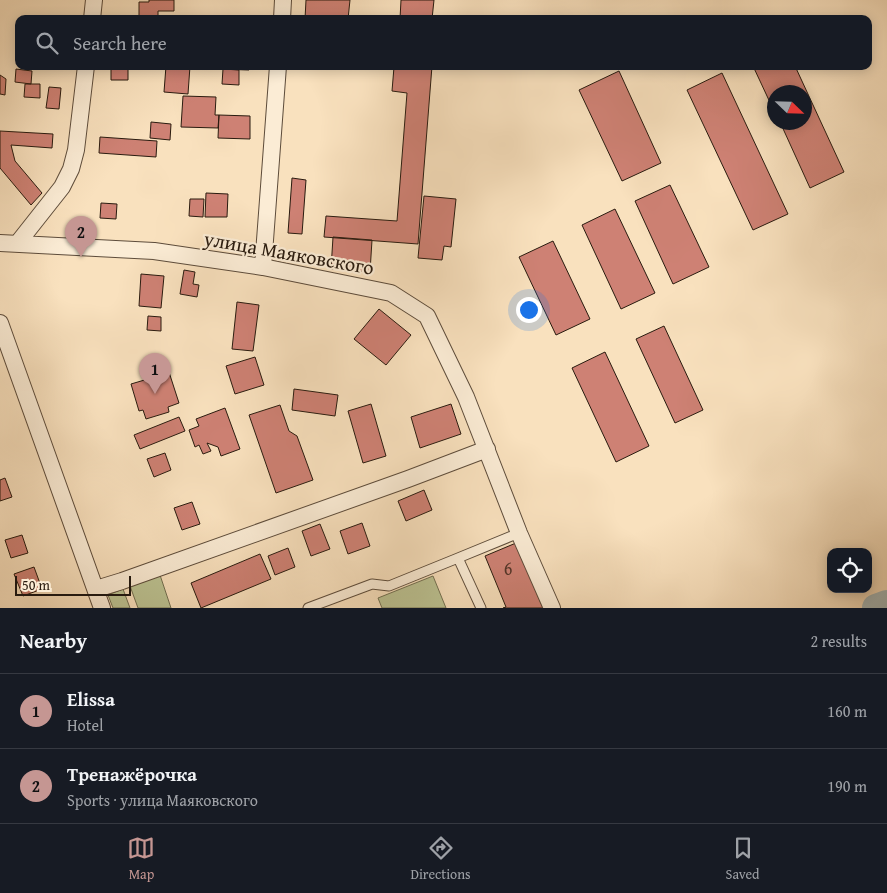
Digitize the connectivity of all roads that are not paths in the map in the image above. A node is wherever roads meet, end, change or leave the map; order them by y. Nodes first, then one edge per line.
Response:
1 (94, 0) edge
2 (283, 0) edge
3 (92, 15) edge
4 (282, 15) edge
5 (86, 70) edge
6 (278, 70) edge
7 (0, 243) edge
8 (17, 244) junction
9 (263, 267) junction
10 (0, 323) edge
11 (487, 449) junction
12 (518, 532) junction
13 (458, 558) junction
14 (96, 589) junction
15 (102, 608) edge
16 (308, 608) edge
17 (481, 608) edge
18 (552, 608) edge

1 - 3 street
2 - 4 street
5 - 8 street
6 - 9 street
7 - 8 street, улица Маяковского
8 - 9 street, улица Маяковского
9 - 11 street, улица Маяковского
10 - 14 street
11 - 12 street, улица Маяковского
11 - 14 street
12 - 13 lane
12 - 18 street, улица Маяковского
13 - 16 lane
13 - 17 lane
14 - 15 street

